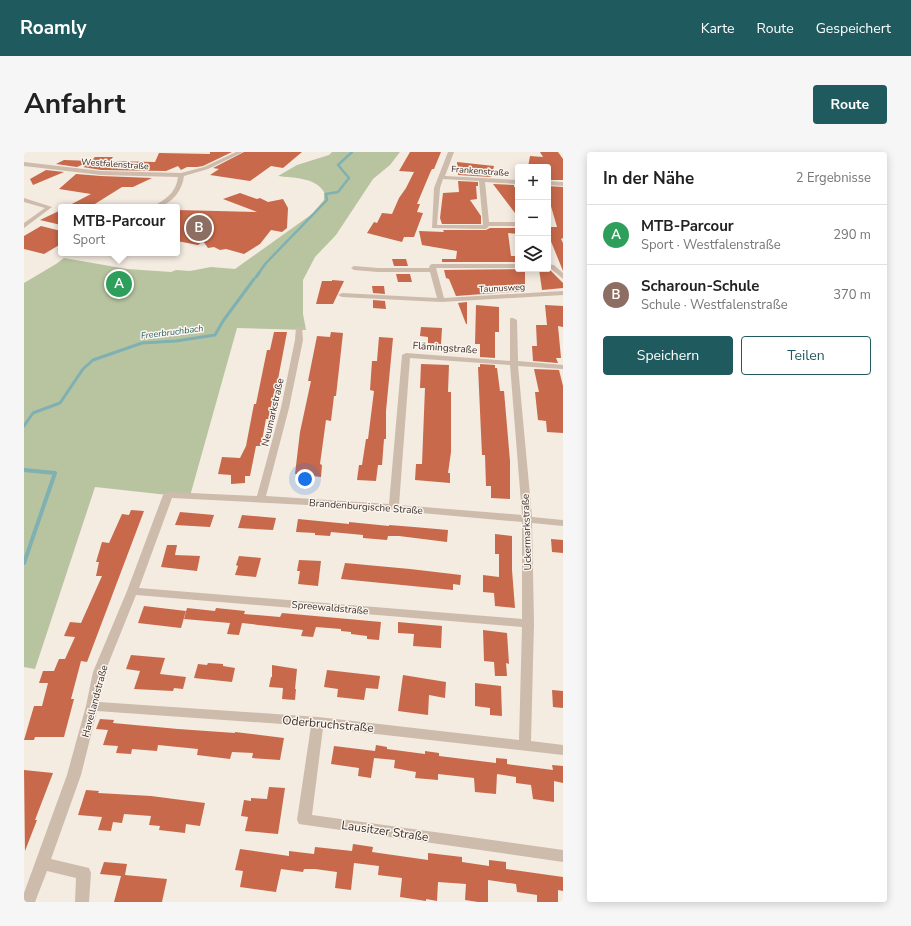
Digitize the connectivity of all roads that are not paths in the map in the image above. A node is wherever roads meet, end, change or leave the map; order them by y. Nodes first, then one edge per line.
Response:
1 (240, 152) edge
2 (451, 152) edge
3 (24, 164) edge
4 (181, 176) junction
5 (441, 177) junction
6 (482, 180) junction
7 (515, 182) edge
8 (551, 183) edge
9 (563, 184) edge
10 (24, 200) edge
11 (160, 204) edge
12 (486, 224) junction
13 (515, 224) edge
14 (24, 226) edge
15 (515, 266) edge
16 (551, 266) edge
17 (354, 268) dead end
18 (433, 270) junction
19 (563, 277) edge
20 (563, 292) edge
21 (342, 295) dead end
22 (441, 300) junction
23 (513, 320) dead end
24 (299, 330) dead end
25 (514, 363) junction
26 (563, 367) edge
27 (168, 495) joint
28 (261, 499) junction
29 (394, 508) junction
30 (527, 519) junction
31 (563, 523) edge
32 (132, 591) junction
33 (528, 623) junction
34 (92, 706) junction
35 (318, 722) junction
36 (525, 745) junction
37 (563, 750) edge
38 (563, 856) edge
39 (42, 863) junction
40 (28, 902) edge
41 (82, 902) edge

1 - 4 street, Westfalenstraße
2 - 5 street
3 - 4 street, Westfalenstraße
4 - 11 street
5 - 6 street, Frankenstraße
5 - 12 street
6 - 7 street, Frankenstraße
6 - 12 street
8 - 9 street
10 - 14 street
12 - 13 street
15 - 18 street
16 - 19 street
17 - 18 street
18 - 22 street
20 - 22 street, Taunusweg
21 - 22 street, Taunusweg
23 - 25 street, Uckermarkstraße
24 - 28 street, Neumarkstraße
25 - 26 street, Flämingstraße
25 - 29 street, Flämingstraße
25 - 30 street, Uckermarkstraße
27 - 28 street, Brandenburgische Straße
27 - 32 street, Havellandstraße
28 - 29 street, Brandenburgische Straße
29 - 30 street, Brandenburgische Straße
30 - 31 street, Brandenburgische Straße
30 - 33 street, Uckermarkstraße
32 - 33 street, Spreewaldstraße
32 - 34 street, Havellandstraße
33 - 36 street, Uckermarkstraße
34 - 35 street, Oderbruchstraße
34 - 39 street, Havellandstraße
35 - 36 street, Oderbruchstraße
35 - 38 street, Lausitzer Straße
36 - 37 street, Oderbruchstraße
39 - 40 street, Havellandstraße
39 - 41 street

